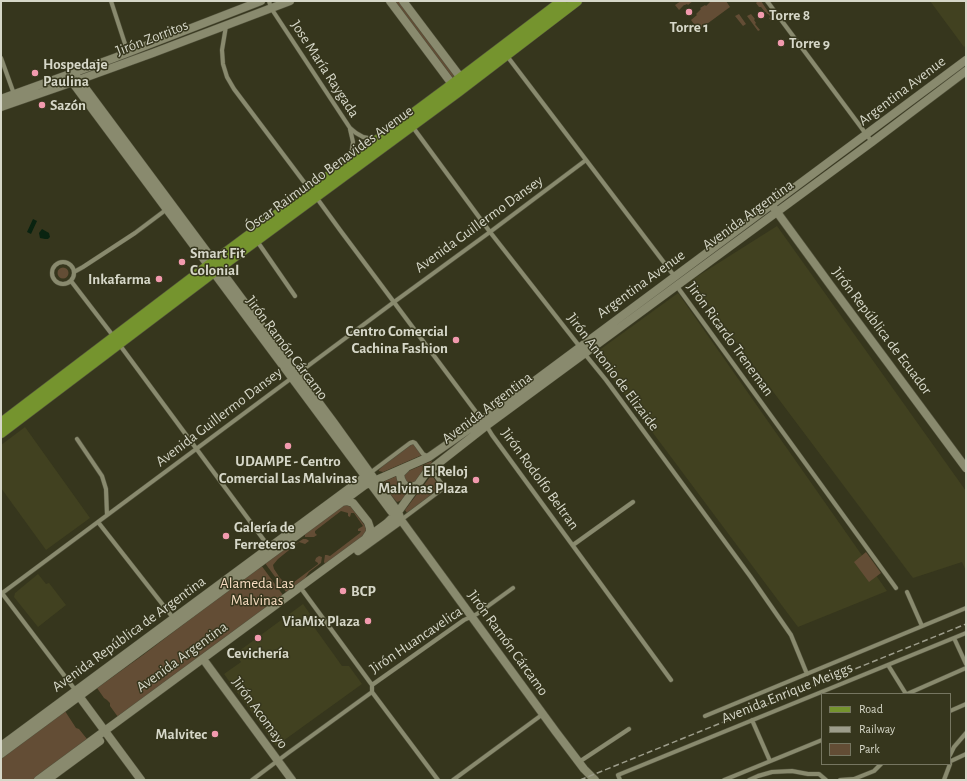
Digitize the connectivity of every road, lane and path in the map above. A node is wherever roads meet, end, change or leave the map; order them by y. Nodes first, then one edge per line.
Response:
1 (111, 1) edge
2 (261, 1) edge
3 (290, 1) edge
4 (390, 1) edge
5 (403, 1) edge
6 (562, 1) edge
7 (577, 1) edge
8 (766, 1) edge
9 (270, 5) edge
10 (226, 25) junction
11 (503, 52) junction
12 (128, 53) junction
13 (1, 58) edge
14 (965, 63) edge
15 (966, 71) edge
16 (71, 74) junction
17 (76, 81) junction
18 (464, 82) junction
19 (455, 88) junction
20 (14, 94) junction
21 (1, 99) edge
22 (1, 107) edge
23 (412, 126) junction
24 (350, 128) junction
25 (112, 129) junction
26 (866, 135) junction
27 (381, 137) junction
28 (872, 142) junction
29 (586, 160) junction
30 (347, 163) junction
31 (313, 194) junction
32 (774, 208) junction
33 (167, 209) junction
34 (490, 232) junction
35 (257, 241) junction
36 (214, 267) junction
37 (74, 272) junction
38 (675, 277) junction
39 (70, 281) junction
40 (676, 285) junction
41 (296, 296) dead end
42 (394, 302) junction
43 (117, 340) junction
44 (582, 350) junction
45 (295, 376) junction
46 (512, 385) dead end
47 (518, 393) junction
48 (1, 423) edge
49 (484, 423) junction
50 (1, 433) edge
51 (77, 439) dead end
52 (197, 448) junction
53 (429, 457) junction
54 (406, 467) junction
55 (431, 468) junction
56 (966, 468) edge
57 (370, 478) junction
58 (417, 485) junction
59 (341, 502) junction
60 (632, 502) dead end
61 (107, 515) junction
62 (398, 516) junction
63 (98, 522) junction
64 (366, 538) junction
65 (573, 545) junction
66 (272, 550) junction
67 (514, 588) dead end
68 (896, 588) dead end
69 (303, 591) junction
70 (907, 592) dead end
71 (1, 593) edge
72 (966, 608) edge
73 (471, 616) junction
74 (175, 621) junction
75 (922, 626) junction
76 (966, 633) edge
77 (954, 638) junction
78 (206, 663) junction
79 (966, 664) edge
80 (888, 665) junction
81 (966, 668) edge
82 (807, 674) junction
83 (672, 680) dead end
84 (372, 685) junction
85 (372, 692) junction
86 (906, 693) edge
87 (909, 693) edge
88 (78, 694) junction
89 (966, 704) edge
90 (951, 711) edge
91 (543, 714) junction
92 (705, 716) dead end
93 (752, 720) junction
94 (629, 729) dead end
95 (106, 733) junction
96 (966, 733) edge
97 (821, 740) edge
98 (1, 746) edge
99 (1, 754) edge
100 (966, 754) edge
101 (951, 757) edge
102 (278, 760) junction
103 (951, 760) edge
104 (770, 761) junction
105 (579, 762) junction
106 (880, 765) edge
107 (948, 765) edge
108 (619, 778) edge
109 (854, 779) edge
110 (38, 780) edge
111 (48, 780) edge
112 (141, 780) edge
113 (252, 780) edge
114 (292, 780) edge
115 (438, 780) edge
116 (453, 780) edge
117 (593, 780) edge
118 (724, 780) edge
119 (749, 780) edge
120 (826, 780) edge
121 (840, 780) edge
122 (944, 780) edge

1 - 12 street
2 - 12 main road, Jirón Zorritos
3 - 9 main road, Jirón Zorritos
4 - 19 main road
5 - 18 main road
6 - 11 main road
7 - 11 main road
8 - 26 street
9 - 10 main road, Jirón Zorritos
9 - 24 street, Jose María Raygada
10 - 17 main road, Jirón Zorritos
10 - 31 street, Jirón Rodolfo Beltran
11 - 18 main road, Óscar Raimundo Benavides Avenue
11 - 29 street, Jirón Ricardo Treneman
12 - 16 main road, Jirón Zorritos
13 - 20 street
14 - 26 main road, Argentina Avenue
15 - 28 main road, Avenida Argentina
16 - 17 main road, Jirón Ramón Cárcamo
16 - 20 main road, Jirón Zorritos
17 - 22 main road, Jirón Zorritos
17 - 25 main road, Jirón Ramón Cárcamo
18 - 19 main road, Óscar Raimundo Benavides Avenue
19 - 23 main road, Óscar Raimundo Benavides Avenue
19 - 27 main road, Óscar Raimundo Benavides Avenue
20 - 21 main road, Jirón Zorritos
23 - 31 main road, Óscar Raimundo Benavides Avenue
23 - 34 street, Jirón Antonio de Elizaide
24 - 27 street, Jose María Raygada
24 - 30 street, Jose María Raygada
25 - 33 main road, Jirón Ramón Cárcamo
25 - 36 main road, Jirón Ramón Cárcamo
26 - 28 street
26 - 32 main road, Argentina Avenue
27 - 30 main road, Óscar Raimundo Benavides Avenue
28 - 32 main road, Avenida Argentina
29 - 34 street, Avenida Guillermo Dansey
29 - 38 street, Jirón Ricardo Treneman
30 - 31 main road, Óscar Raimundo Benavides Avenue
31 - 35 main road, Óscar Raimundo Benavides Avenue
31 - 36 main road, Óscar Raimundo Benavides Avenue
31 - 42 street, Jirón Rodolfo Beltran
32 - 38 main road, Argentina Avenue
32 - 40 main road, Avenida Argentina
32 - 56 main road, Jirón República de Ecuador
33 - 36 main road, Jirón Ramón Cárcamo
33 - 37 street
34 - 42 street, Avenida Guillermo Dansey
34 - 44 street, Jirón Antonio de Elizaide
35 - 36 main road, Óscar Raimundo Benavides Avenue
35 - 41 street
36 - 43 main road, Óscar Raimundo Benavides Avenue
36 - 45 main road, Jirón Ramón Cárcamo
37 - 39 street
37 - 39 street
38 - 40 street, Jirón Ricardo Treneman
38 - 44 main road, Argentina Avenue
39 - 43 street
40 - 44 main road, Avenida Argentina
40 - 68 street, Jirón Ricardo Treneman
42 - 45 street, Avenida Guillermo Dansey
42 - 49 street, Jirón Rodolfo Beltran
43 - 48 main road, Óscar Raimundo Benavides Avenue
43 - 50 main road, Óscar Raimundo Benavides Avenue
43 - 52 street
44 - 47 main road, Argentina Avenue
44 - 49 main road, Avenida Argentina
44 - 82 street, Jirón Antonio de Elizaide
45 - 52 street, Avenida Guillermo Dansey
45 - 57 main road, Jirón Ramón Cárcamo
46 - 47 street
47 - 49 main road, Argentina Avenue
49 - 53 main road, Argentina Avenue
49 - 55 main road, Avenida Argentina
49 - 65 street, Jirón Rodolfo Beltran
51 - 61 street
52 - 61 street, Avenida Guillermo Dansey
52 - 66 street
53 - 54 main road, Avenida Argentina
53 - 57 street
54 - 57 main road, Avenida Argentina
54 - 58 main road
55 - 58 main road, Avenida Argentina
55 - 62 street
57 - 59 main road, Avenida Argentina
57 - 62 main road, Jirón Ramón Cárcamo
57 - 66 main road, Avenida República de Argentina
58 - 62 main road, Avenida Argentina
59 - 64 main road
59 - 66 main road, Avenida Argentina
60 - 65 street
61 - 63 street, Avenida Guillermo Dansey
62 - 64 main road, Avenida Argentina
62 - 69 main road
62 - 73 main road, Jirón Ramón Cárcamo
63 - 71 street, Avenida Guillermo Dansey
63 - 74 street
64 - 95 main road, Avenida Argentina
65 - 83 street, Jirón Rodolfo Beltran
66 - 74 main road, Avenida República de Argentina
67 - 73 street, Jirón Huancavelica
69 - 78 main road
69 - 84 street
70 - 75 street
71 - 88 street
72 - 75 street
73 - 84 street, Jirón Huancavelica
73 - 91 main road, Jirón Ramón Cárcamo
74 - 88 main road, Avenida Argentina
75 - 82 street
76 - 77 street, Avenida Enrique Meiggs
77 - 79 street
77 - 80 street, Avenida Enrique Meiggs
78 - 95 main road
78 - 102 main road, Jirón Acomayo
80 - 86 street
80 - 93 street, Avenida Enrique Meiggs
81 - 87 street
82 - 92 street
84 - 85 street
85 - 102 street, Jirón Huancavelica
85 - 115 street
88 - 95 main road
88 - 98 main road, Avenida República de Argentina
88 - 99 main road, Avenida Argentina
89 - 90 street
91 - 105 main road, Jirón Ramón Cárcamo
91 - 116 street
93 - 104 street
93 - 108 street, Avenida Enrique Meiggs
94 - 105 street
95 - 110 main road, Avenida Argentina
95 - 111 main road
95 - 112 main road
96 - 101 street
97 - 104 street
100 - 103 street
102 - 113 street, Jirón Huancavelica
102 - 114 main road, Jirón Acomayo
104 - 118 street
105 - 117 main road, Jirón Ramón Cárcamo
106 - 109 street
107 - 122 street
109 - 121 street
119 - 120 street

